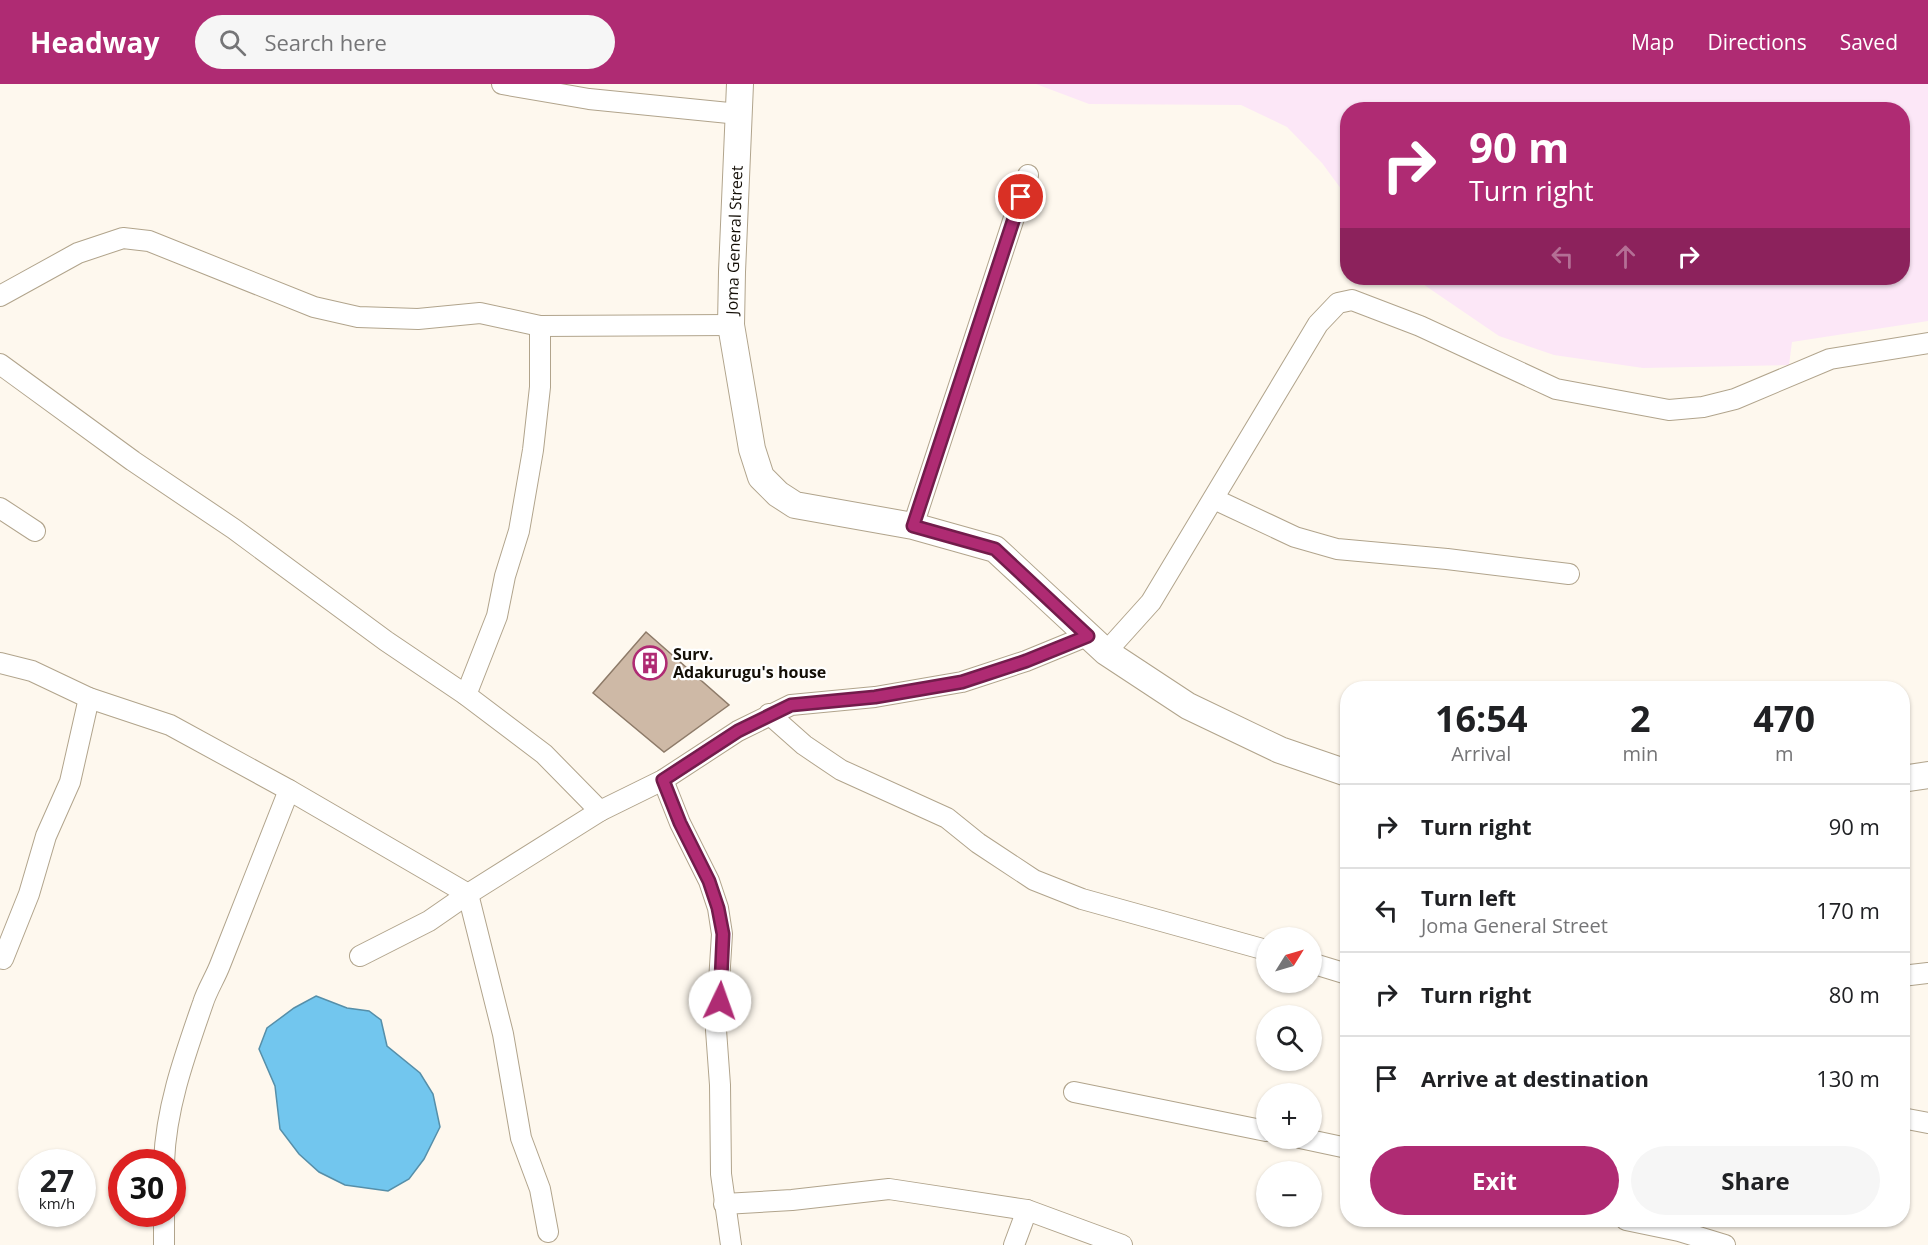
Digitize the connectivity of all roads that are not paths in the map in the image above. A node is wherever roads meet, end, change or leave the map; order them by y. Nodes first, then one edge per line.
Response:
1 (502, 84) edge
2 (740, 84) edge
3 (739, 114) junction
4 (1028, 175) dead end
5 (0, 296) edge
6 (732, 325) junction
7 (540, 326) junction
8 (1928, 343) edge
9 (0, 364) edge
10 (1214, 500) junction
11 (0, 508) edge
12 (913, 526) junction
13 (35, 531) dead end
14 (1569, 574) dead end
15 (1097, 644) junction
16 (0, 663) edge
17 (465, 695) junction
18 (90, 698) junction
19 (769, 714) junction
20 (1340, 771) edge
21 (1928, 775) edge
22 (1910, 778) edge
23 (663, 780) junction
24 (289, 790) junction
25 (600, 811) junction
26 (468, 894) junction
27 (1256, 947) edge
28 (360, 956) dead end
29 (3, 959) dead end
30 (1322, 966) edge
31 (1340, 972) edge
32 (1928, 973) edge
33 (1910, 975) edge
34 (1074, 1092) dead end
35 (1910, 1120) edge
36 (1928, 1123) edge
37 (1256, 1129) edge
38 (1322, 1143) edge
39 (1340, 1147) edge
40 (164, 1149) edge
41 (724, 1204) junction
42 (1027, 1210) junction
43 (164, 1227) edge
44 (1660, 1227) edge
45 (548, 1232) dead end
46 (164, 1245) edge
47 (731, 1245) edge
48 (1014, 1245) edge
49 (1122, 1245) edge
50 (1725, 1245) edge

1 - 3 street
2 - 3 street, Joma General Street
3 - 6 street, Joma General Street
4 - 12 street
5 - 7 street
6 - 7 street
6 - 12 street, Joma General Street
7 - 17 street
8 - 10 street
9 - 17 street
10 - 14 street
10 - 15 street
11 - 13 street
12 - 15 street, Joma General Street
15 - 19 street
15 - 20 street, Joma General Street
16 - 18 street
17 - 25 street
18 - 24 street
18 - 29 street
19 - 23 street
19 - 27 street
21 - 22 street
23 - 25 street
23 - 41 street
24 - 26 street
24 - 40 street
25 - 26 street
26 - 28 street
26 - 45 street
30 - 31 street
32 - 33 street
34 - 37 street
35 - 36 street
38 - 39 street
41 - 42 street
41 - 47 street
42 - 48 street
42 - 49 street
43 - 46 street
44 - 50 street

